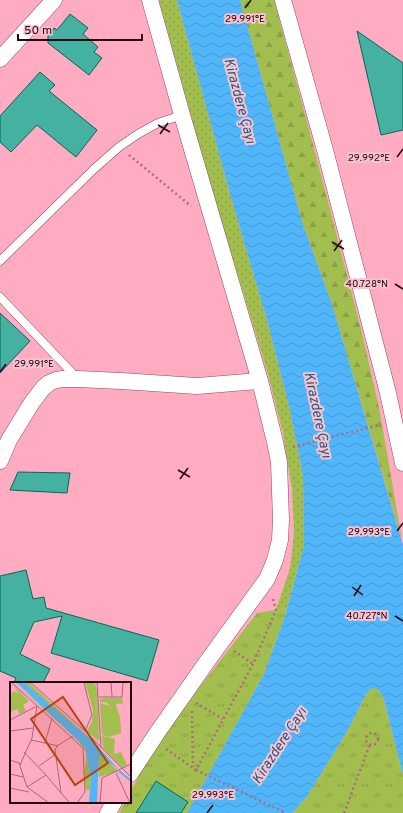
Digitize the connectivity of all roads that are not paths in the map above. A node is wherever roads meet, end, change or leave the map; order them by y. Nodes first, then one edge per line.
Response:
1 (54, 0) edge
2 (150, 0) edge
3 (284, 0) edge
4 (0, 59) edge
5 (182, 115) junction
6 (0, 262) edge
7 (0, 297) edge
8 (78, 379) junction
9 (260, 381) junction
10 (397, 416) edge
11 (5, 441) edge
12 (0, 461) edge
13 (403, 463) edge
14 (131, 772) edge
15 (113, 803) edge
16 (108, 813) edge

1 - 4 street
2 - 5 street
3 - 10 street
5 - 6 lane
5 - 9 street
7 - 8 lane
8 - 9 street
8 - 11 street
9 - 14 street
10 - 13 street
11 - 12 street
15 - 16 street

